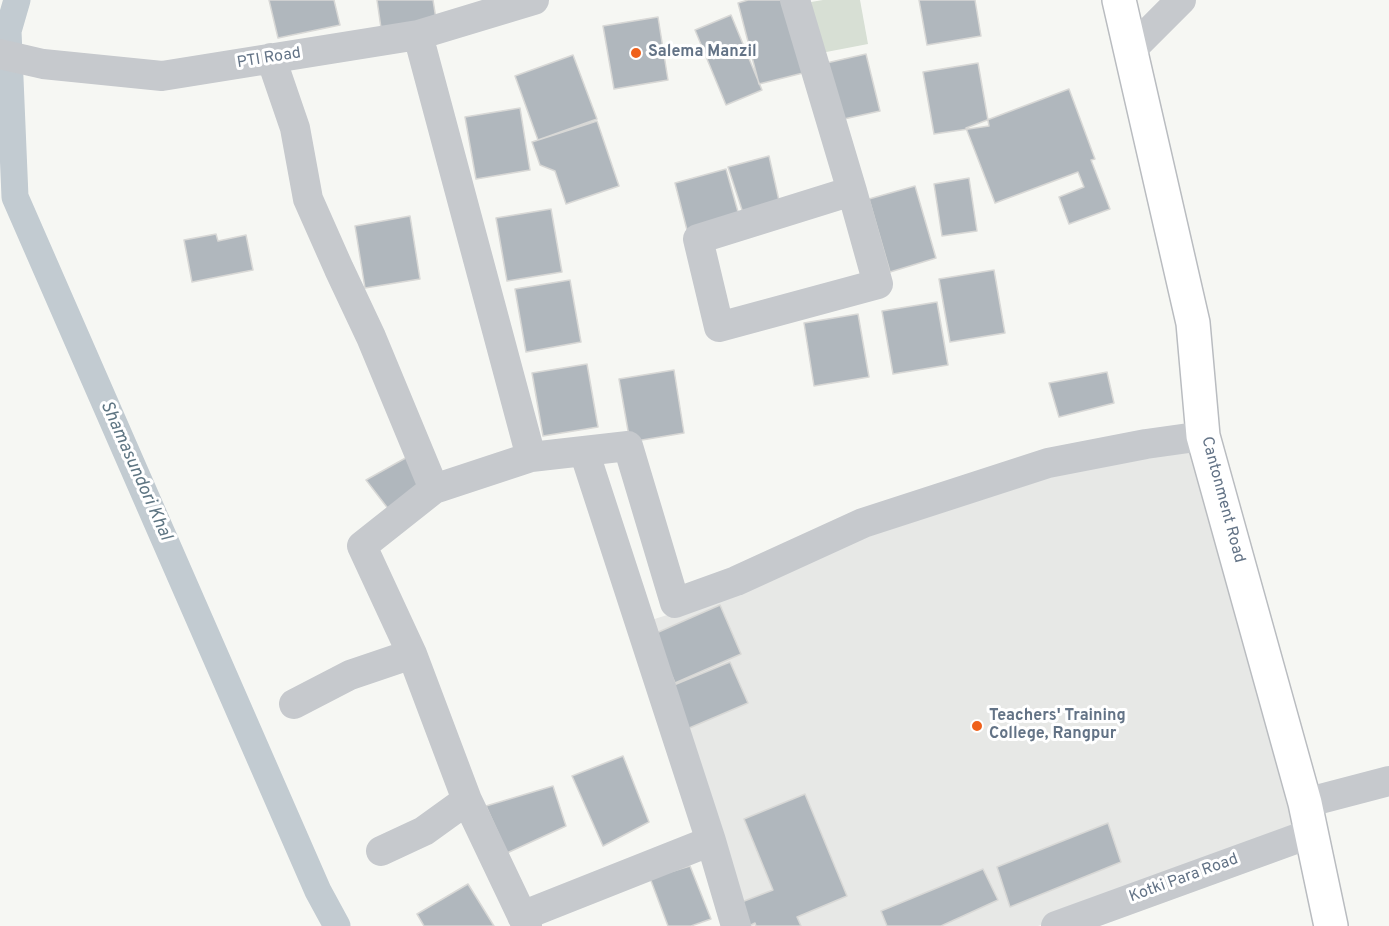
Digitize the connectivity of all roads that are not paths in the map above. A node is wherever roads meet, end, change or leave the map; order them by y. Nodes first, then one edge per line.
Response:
1 (534, 0) edge
2 (795, 0) edge
3 (1119, 0) edge
4 (1181, 0) edge
5 (418, 35) junction
6 (1131, 50) junction
7 (0, 54) edge
8 (271, 58) junction
9 (852, 191) junction
10 (1203, 436) junction
11 (584, 451) junction
12 (531, 457) junction
13 (435, 489) junction
14 (412, 654) junction
15 (294, 704) dead end
16 (1389, 781) edge
17 (467, 800) junction
18 (1309, 818) junction
19 (711, 841) junction
20 (381, 851) dead end
21 (525, 921) edge
22 (736, 926) edge
23 (1056, 926) edge
24 (1331, 926) edge

1 - 5 street, PTI Road
2 - 9 street
3 - 6 main road, Cantonment Road
4 - 6 street
5 - 8 street, PTI Road
5 - 12 street
6 - 10 main road, Cantonment Road
7 - 8 street, PTI Road
8 - 13 street
9 - 9 street
10 - 11 street
10 - 18 main road, Cantonment Road
11 - 12 street
11 - 19 street
12 - 13 street
13 - 14 street
14 - 15 street
14 - 17 street
16 - 18 street, Kotki Para Road
17 - 20 street
17 - 21 street
18 - 23 street, Kotki Para Road
18 - 24 main road, Cantonment Road
19 - 21 street
19 - 22 street

